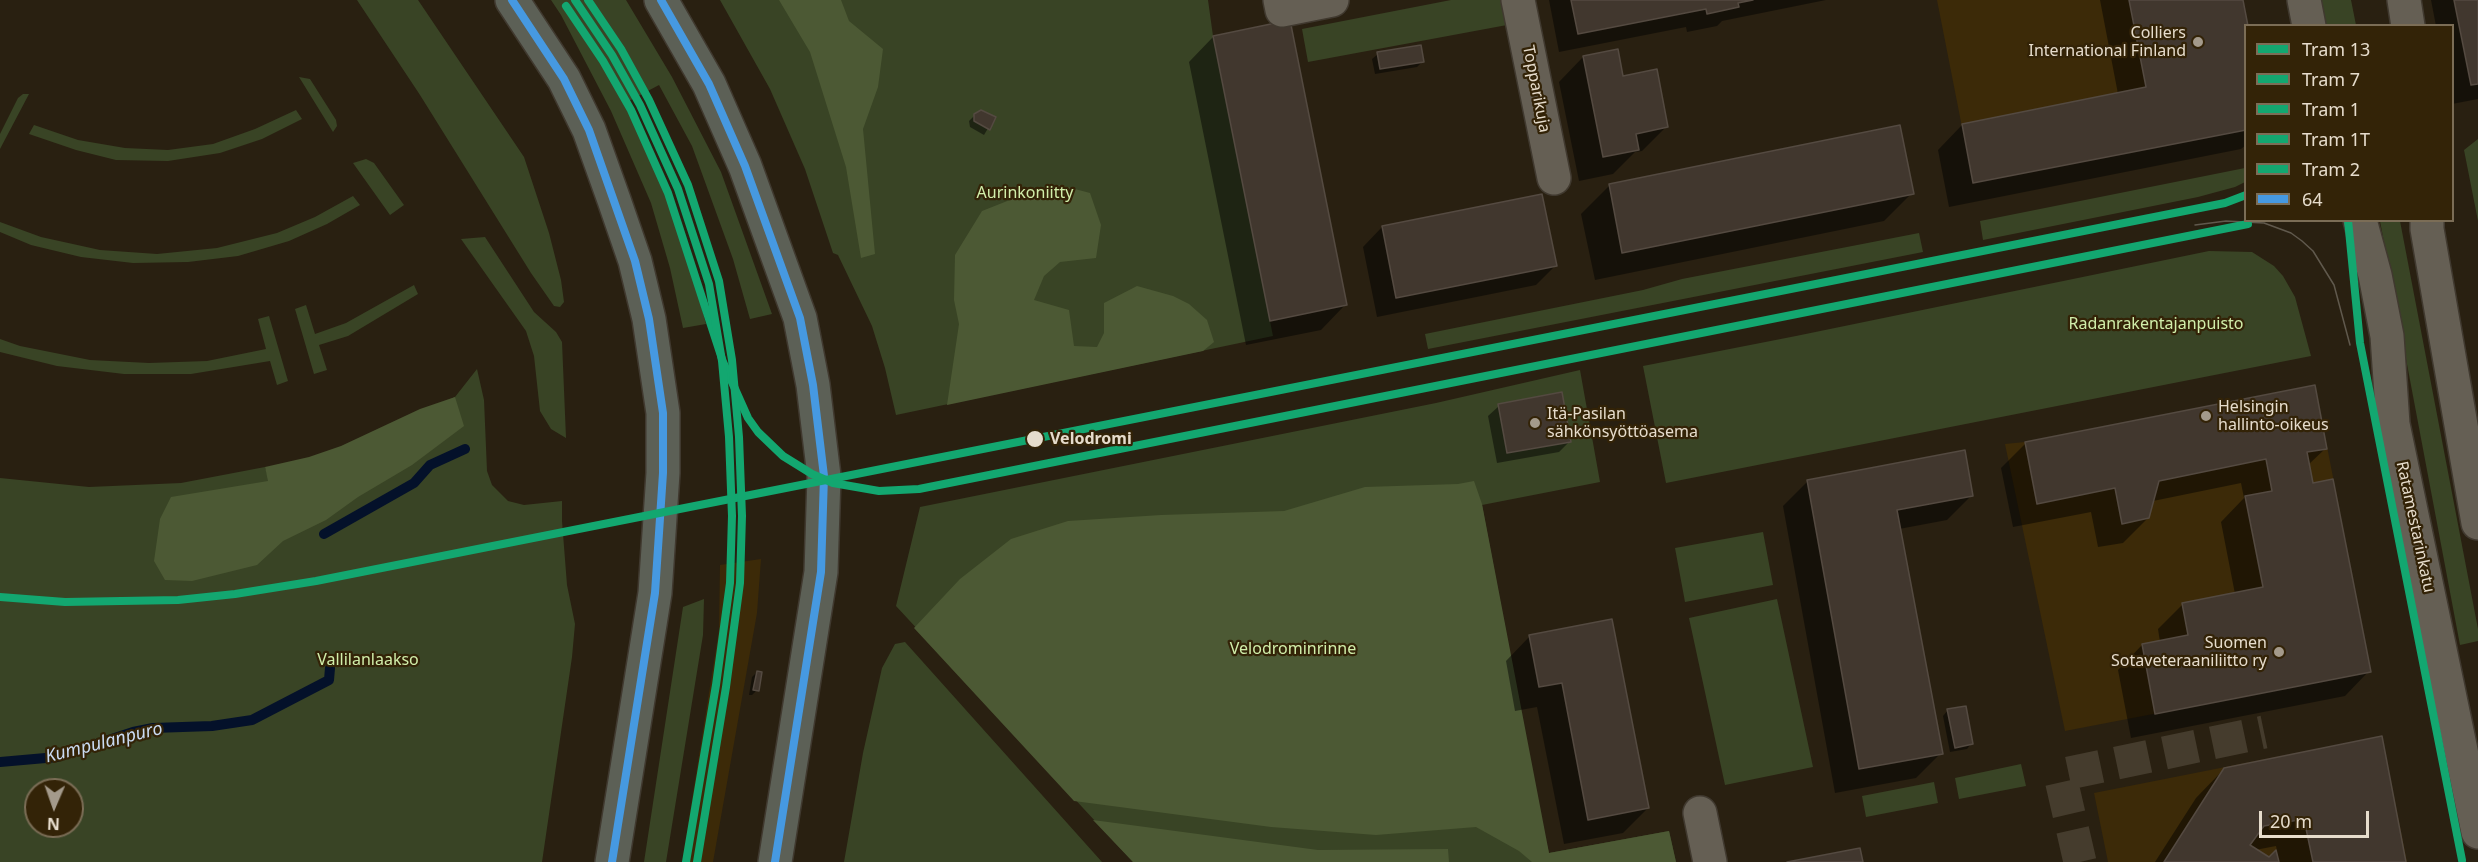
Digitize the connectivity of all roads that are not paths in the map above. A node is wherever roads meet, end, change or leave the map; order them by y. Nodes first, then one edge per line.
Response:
1 (512, 0) edge
2 (661, 0) edge
3 (1332, 0) edge
4 (1518, 0) edge
5 (2304, 0) edge
6 (2403, 0) edge
7 (1281, 5) edge
8 (2309, 24) edge
9 (2408, 24) edge
10 (1554, 178) dead end
11 (2361, 222) edge
12 (2427, 222) edge
13 (2478, 523) edge
14 (1700, 813) dead end
15 (2478, 832) edge
16 (612, 862) edge
17 (775, 862) edge
18 (1710, 862) edge

1 - 16 main road
2 - 17 main road
3 - 7 street
4 - 10 street, Topparikuja
5 - 8 street
6 - 9 street
11 - 15 street, Ratamestarinkatu
12 - 13 street
14 - 18 street

